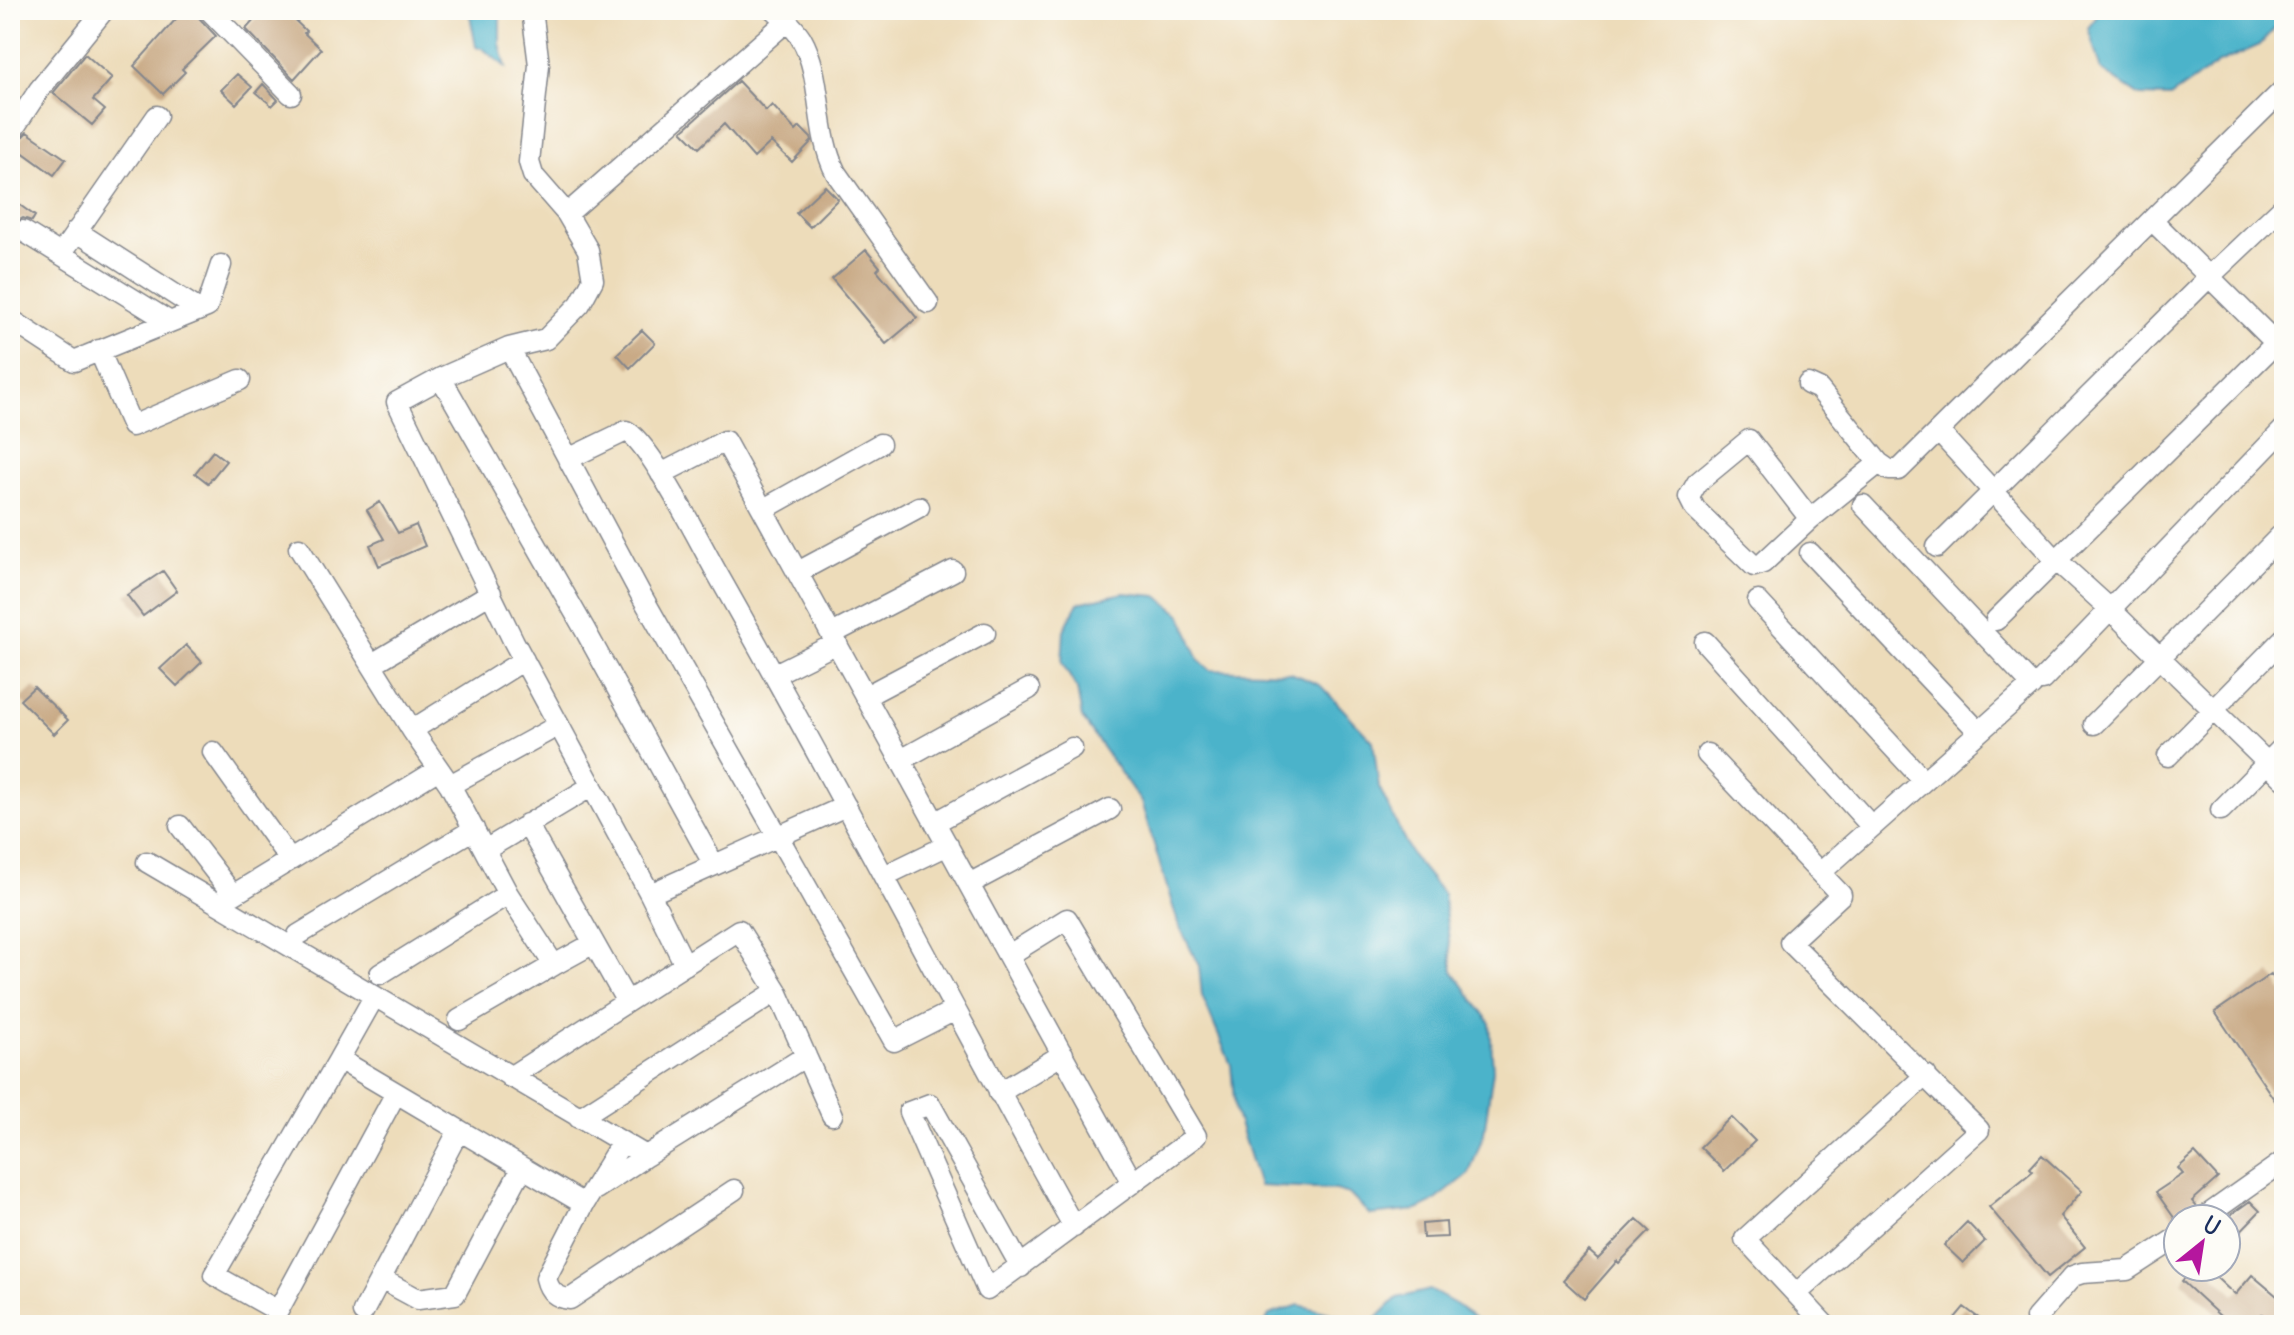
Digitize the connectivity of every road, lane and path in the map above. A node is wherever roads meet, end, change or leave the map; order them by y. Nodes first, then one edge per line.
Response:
1 (104, 10) edge
2 (209, 10) edge
3 (532, 10) edge
4 (781, 15) edge
5 (2284, 89) edge
6 (291, 94) dead end
7 (157, 116) dead end
8 (10, 134) edge
9 (2284, 206) edge
10 (567, 214) junction
11 (2152, 220) junction
12 (23, 231) dead end
13 (76, 231) junction
14 (61, 254) junction
15 (221, 265) dead end
16 (2208, 278) junction
17 (928, 303) dead end
18 (199, 310) junction
19 (10, 319) edge
20 (170, 322) junction
21 (2281, 343) edge
22 (509, 348) junction
23 (99, 350) junction
24 (441, 378) junction
25 (240, 380) dead end
26 (1808, 384) dead end
27 (2284, 429) edge
28 (1940, 433) junction
29 (880, 444) dead end
30 (568, 459) junction
31 (1879, 463) junction
32 (661, 474) junction
33 (1993, 491) junction
34 (1863, 505) dead end
35 (919, 507) dead end
36 (764, 509) junction
37 (1810, 519) junction
38 (2284, 532) edge
39 (1937, 547) dead end
40 (299, 548) dead end
41 (1810, 553) dead end
42 (2055, 559) junction
43 (953, 571) dead end
44 (798, 572) junction
45 (491, 593) junction
46 (1758, 601) dead end
47 (2109, 608) junction
48 (1996, 620) dead end
49 (985, 633) dead end
50 (835, 638) junction
51 (2284, 638) edge
52 (1705, 642) dead end
53 (2160, 658) junction
54 (524, 660) junction
55 (372, 664) junction
56 (775, 674) junction
57 (2042, 680) dead end
58 (1029, 689) dead end
59 (866, 696) junction
60 (2214, 710) junction
61 (2094, 724) dead end
62 (559, 725) junction
63 (412, 730) junction
64 (1979, 732) junction
65 (2284, 746) edge
66 (1072, 748) dead end
67 (213, 752) dead end
68 (1707, 754) dead end
69 (2168, 756) dead end
70 (901, 760) junction
71 (2267, 763) junction
72 (445, 777) junction
73 (2284, 779) edge
74 (1924, 781) junction
75 (592, 786) junction
76 (846, 806) junction
77 (1110, 809) dead end
78 (2221, 810) dead end
79 (936, 822) junction
80 (527, 824) junction
81 (180, 826) dead end
82 (1872, 827) junction
83 (474, 829) junction
84 (778, 836) junction
85 (948, 845) junction
86 (485, 850) junction
87 (290, 860) junction
88 (147, 862) dead end
89 (714, 865) junction
90 (1820, 873) junction
91 (884, 876) junction
92 (969, 884) junction
93 (508, 894) junction
94 (650, 894) junction
95 (298, 935) dead end
96 (594, 943) junction
97 (1009, 955) junction
98 (554, 965) junction
99 (685, 965) junction
100 (380, 974) dead end
101 (777, 991) junction
102 (374, 997) junction
103 (627, 1002) junction
104 (955, 1010) junction
105 (459, 1020) dead end
106 (1063, 1054) junction
107 (806, 1056) junction
108 (339, 1059) junction
109 (1926, 1075) junction
110 (510, 1077) junction
111 (396, 1093) junction
112 (999, 1093) junction
113 (832, 1115) dead end
114 (579, 1118) junction
115 (459, 1130) junction
116 (622, 1142) junction
117 (646, 1156) junction
118 (2284, 1161) edge
119 (522, 1168) junction
120 (1133, 1183) junction
121 (734, 1190) dead end
122 (588, 1198) junction
123 (2225, 1203) edge
124 (1074, 1227) junction
125 (2162, 1247) edge
126 (1021, 1267) junction
127 (381, 1279) junction
128 (1796, 1294) junction
129 (363, 1312) dead end
130 (2036, 1318) dead end
131 (1825, 1325) edge

1 - 8 street
2 - 6 street
3 - 10 street
4 - 10 street
4 - 17 street
5 - 11 street
7 - 13 street
9 - 16 street
10 - 22 street
11 - 16 street
11 - 28 street
12 - 14 street
13 - 14 street
13 - 18 street
14 - 20 street
15 - 18 street
16 - 21 street
16 - 33 street
18 - 20 street
19 - 23 street
20 - 23 street
21 - 42 street
22 - 24 street
22 - 30 street
23 - 25 street
24 - 45 street
24 - 89 street
26 - 31 street
27 - 47 street
28 - 31 street
28 - 33 street
29 - 36 street
30 - 32 street
30 - 84 street
31 - 37 street
32 - 36 street
32 - 56 street
33 - 39 street
33 - 42 street
34 - 64 street
35 - 44 street
36 - 44 street
37 - 37 street
38 - 53 street
40 - 55 street
41 - 64 street
42 - 47 street
42 - 48 street
43 - 50 street
44 - 50 street
45 - 54 street
45 - 55 street
46 - 74 street
47 - 53 street
47 - 57 street
49 - 59 street
50 - 56 street
50 - 59 street
51 - 60 street
52 - 82 street
53 - 60 street
53 - 61 street
54 - 62 street
54 - 63 street
55 - 63 street
56 - 76 street
58 - 70 street
59 - 70 street
60 - 69 street
60 - 71 street
62 - 72 street
62 - 75 street
63 - 72 street
64 - 74 street
65 - 71 street
66 - 79 street
67 - 87 street
68 - 90 street
70 - 79 street
71 - 73 street
71 - 78 street
72 - 83 street
72 - 87 street
74 - 82 street
75 - 80 street
75 - 94 street
76 - 84 street
76 - 91 street
77 - 92 street
79 - 85 street
80 - 86 street
80 - 96 street
81 - 87 street
82 - 90 street
83 - 86 street
83 - 95 street
84 - 89 street
84 - 104 street
85 - 91 street
85 - 92 street
86 - 93 street
88 - 102 street
89 - 94 street
90 - 109 street
91 - 104 street
92 - 97 street
93 - 98 street
93 - 100 street
94 - 99 street
96 - 98 street
96 - 103 street
97 - 106 street
97 - 120 street
98 - 105 street
99 - 101 street
99 - 103 street
101 - 107 street
101 - 114 street
102 - 108 street
102 - 110 street
103 - 110 street
104 - 112 street
106 - 112 street
106 - 120 street
107 - 113 street
107 - 117 street
108 - 111 street
108 - 111 street
109 - 128 street
109 - 128 street
110 - 114 street
111 - 115 street
112 - 124 street
114 - 116 street
115 - 119 street
115 - 127 street
116 - 117 street
116 - 122 street
117 - 122 street
118 - 123 street
119 - 122 street
119 - 127 street
120 - 124 street
121 - 122 street
124 - 126 street
125 - 130 street
126 - 126 street
127 - 129 street
128 - 131 street

